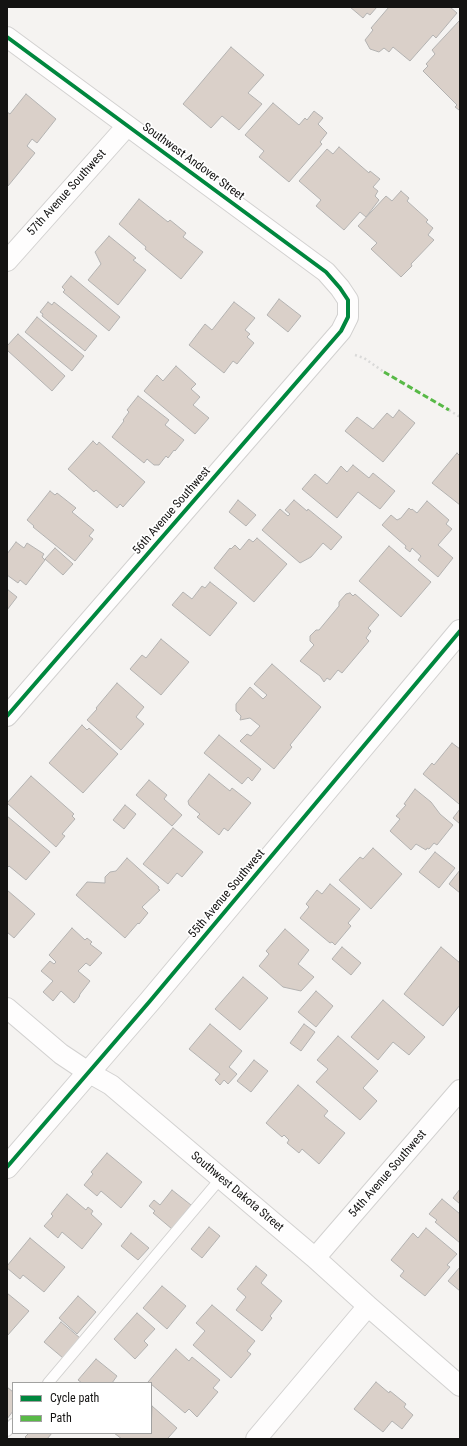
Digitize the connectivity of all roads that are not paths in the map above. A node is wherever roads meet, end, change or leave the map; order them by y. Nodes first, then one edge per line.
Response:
1 (7, 37) edge
2 (127, 126) junction
3 (7, 261) edge
4 (348, 317) joint
5 (460, 631) edge
6 (7, 716) edge
7 (7, 1008) edge
8 (88, 1072) junction
9 (460, 1090) edge
10 (7, 1167) edge
11 (221, 1178) junction
12 (315, 1258) junction
13 (368, 1306) junction
14 (49, 1382) edge
15 (460, 1386) edge
16 (256, 1439) edge

1 - 2 street, Southwest Andover Street
2 - 3 street, 57th Avenue Southwest
2 - 4 street, Southwest Andover Street
4 - 6 street, 56th Avenue Southwest
5 - 8 street, 55th Avenue Southwest
7 - 8 street, Southwest Dakota Street
8 - 10 street, 55th Avenue Southwest
8 - 11 street, Southwest Dakota Street
9 - 12 street, 54th Avenue Southwest
11 - 12 street, Southwest Dakota Street
11 - 14 lane
12 - 13 street, Southwest Dakota Street
13 - 15 street, Southwest Dakota Street
13 - 16 street

